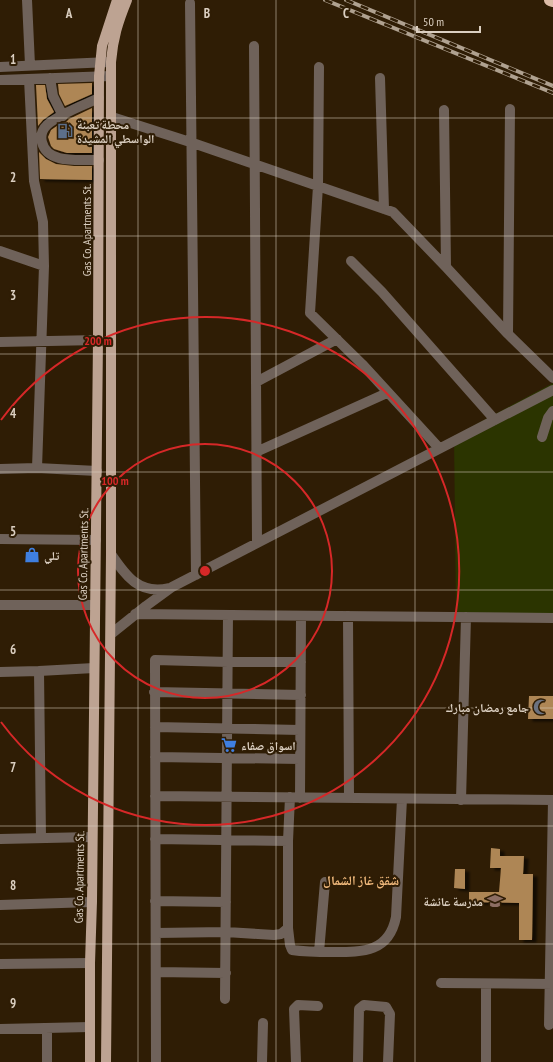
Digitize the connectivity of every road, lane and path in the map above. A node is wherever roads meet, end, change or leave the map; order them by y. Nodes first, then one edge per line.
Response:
1 (27, 0) edge
2 (117, 0) edge
3 (127, 0) edge
4 (550, 0) edge
5 (553, 1) edge
6 (190, 3) dead end
7 (254, 46) dead end
8 (100, 62) junction
9 (111, 62) junction
10 (30, 65) junction
11 (319, 66) dead end
12 (0, 67) edge
13 (99, 76) junction
14 (111, 76) junction
15 (50, 78) junction
16 (380, 78) dead end
17 (29, 79) junction
18 (0, 80) edge
19 (99, 98) junction
20 (510, 109) dead end
21 (444, 110) dead end
22 (62, 116) junction
23 (112, 117) junction
24 (190, 142) junction
25 (99, 160) junction
26 (254, 165) junction
27 (318, 186) junction
28 (384, 209) junction
29 (0, 251) edge
30 (351, 261) dead end
31 (44, 266) junction
32 (446, 267) junction
33 (508, 334) junction
34 (337, 339) junction
35 (98, 340) junction
36 (40, 341) junction
37 (0, 342) edge
38 (553, 378) edge
39 (256, 382) junction
40 (553, 390) edge
41 (387, 393) junction
42 (553, 410) edge
43 (495, 420) junction
44 (97, 425) junction
45 (112, 425) junction
46 (542, 437) dead end
47 (439, 448) junction
48 (256, 452) junction
49 (37, 468) junction
50 (0, 469) edge
51 (97, 471) junction
52 (0, 540) edge
53 (96, 540) junction
54 (257, 543) junction
55 (111, 554) junction
56 (196, 575) junction
57 (172, 587) junction
58 (95, 604) junction
59 (0, 605) edge
60 (135, 614) junction
61 (228, 615) junction
62 (301, 616) junction
63 (348, 616) junction
64 (466, 617) junction
65 (553, 618) edge
66 (111, 634) junction
67 (228, 662) junction
68 (301, 662) junction
69 (94, 668) junction
70 (0, 672) edge
71 (39, 672) junction
72 (154, 692) junction
73 (228, 694) junction
74 (301, 695) junction
75 (154, 728) junction
76 (227, 729) junction
77 (300, 730) junction
78 (155, 757) junction
79 (227, 758) junction
80 (300, 759) junction
81 (155, 796) junction
82 (227, 797) junction
83 (295, 798) junction
84 (349, 798) junction
85 (402, 799) junction
86 (461, 800) junction
87 (553, 800) edge
88 (0, 838) edge
89 (41, 838) junction
90 (92, 838) junction
91 (155, 839) junction
92 (226, 841) junction
93 (288, 841) junction
94 (325, 882) dead end
95 (156, 901) junction
96 (92, 902) junction
97 (226, 902) junction
98 (0, 905) edge
99 (288, 928) junction
100 (226, 932) junction
101 (156, 933) junction
102 (319, 952) junction
103 (90, 963) junction
104 (0, 964) edge
105 (156, 972) junction
106 (226, 973) junction
107 (441, 983) dead end
108 (486, 984) junction
109 (551, 984) edge
110 (107, 991) junction
111 (90, 992) junction
112 (225, 999) dead end
113 (318, 1006) dead end
114 (263, 1023) dead end
115 (549, 1025) dead end
116 (90, 1027) junction
117 (47, 1028) junction
118 (0, 1029) edge
119 (46, 1062) edge
120 (90, 1062) edge
121 (106, 1062) edge
122 (156, 1062) edge
123 (262, 1062) edge
124 (296, 1062) edge
125 (358, 1062) edge
126 (388, 1062) edge
127 (486, 1062) edge

1 - 10 street
2 - 8 main road, Gas Co. Apartments St.
3 - 9 main road
4 - 5 highway
6 - 24 street
7 - 26 street
8 - 9 street
8 - 10 street
8 - 13 main road, Gas Co. Apartments St.
9 - 14 main road
10 - 12 street
11 - 27 street
13 - 14 street
13 - 15 street
13 - 19 main road, Gas Co. Apartments St.
14 - 23 main road
15 - 17 street
15 - 22 street
16 - 28 street
17 - 18 street
17 - 31 street
19 - 22 street
19 - 25 main road, Gas Co. Apartments St.
20 - 33 street
21 - 32 street
22 - 25 street
23 - 24 street
23 - 45 main road
24 - 26 street
24 - 56 street
25 - 35 main road, Gas Co. Apartments St.
26 - 27 street
26 - 39 street
27 - 28 street
27 - 34 street
28 - 32 street
29 - 31 street
30 - 43 street
31 - 36 street
32 - 33 street
33 - 38 street
34 - 39 street
34 - 41 street
35 - 36 street
35 - 44 main road, Gas Co. Apartments St.
36 - 37 street
36 - 49 street
39 - 48 street
40 - 43 street
41 - 47 street
41 - 48 street
42 - 46 street
43 - 47 street
44 - 45 main road
44 - 51 main road, Gas Co. Apartments St.
45 - 55 main road
47 - 54 street
48 - 54 street
49 - 50 street
49 - 51 street
51 - 53 main road, Gas Co. Apartments St.
52 - 53 street
53 - 58 main road, Gas Co. Apartments St.
54 - 56 street
55 - 57 street
55 - 66 main road
56 - 57 street
57 - 60 street
58 - 59 street
58 - 69 main road, Gas Co. Apartments St.
60 - 61 street
60 - 66 street
61 - 62 street
61 - 67 street
62 - 63 street
62 - 68 street
63 - 64 street
63 - 84 street
64 - 65 street
64 - 86 street
66 - 110 main road
67 - 68 street
67 - 72 street
67 - 73 street
68 - 74 street
69 - 71 street
69 - 90 main road, Gas Co. Apartments St.
70 - 71 street
71 - 89 street
72 - 73 street
72 - 75 street
73 - 74 street
73 - 76 street
74 - 77 street
75 - 76 street
75 - 78 street
76 - 77 street
76 - 79 street
77 - 80 street
78 - 79 street
78 - 81 street
79 - 80 street
79 - 82 street
80 - 83 street
81 - 82 street
81 - 91 street
82 - 83 street
82 - 92 street
83 - 84 street
83 - 93 street
84 - 85 street
85 - 86 street
85 - 102 street
86 - 87 street
87 - 109 street
88 - 89 street
89 - 90 street
90 - 96 main road, Gas Co. Apartments St.
91 - 92 street
91 - 95 street
92 - 93 street
92 - 97 street
93 - 99 street
94 - 102 street
95 - 97 street
95 - 101 street
96 - 98 street
96 - 103 main road, Gas Co. Apartments St.
97 - 100 street
99 - 100 street
99 - 102 street
100 - 101 street
100 - 106 street
101 - 105 street
103 - 104 street
103 - 111 main road, Gas Co. Apartments St.
105 - 106 street
105 - 122 street
106 - 112 street
107 - 108 street
108 - 109 street
108 - 127 street
109 - 115 street
110 - 111 main road
110 - 121 main road
111 - 116 main road, Gas Co. Apartments St.
113 - 124 street
114 - 123 street
116 - 117 street
116 - 120 main road, Gas Co. Apartments St.
117 - 118 street
117 - 119 street
125 - 126 street

